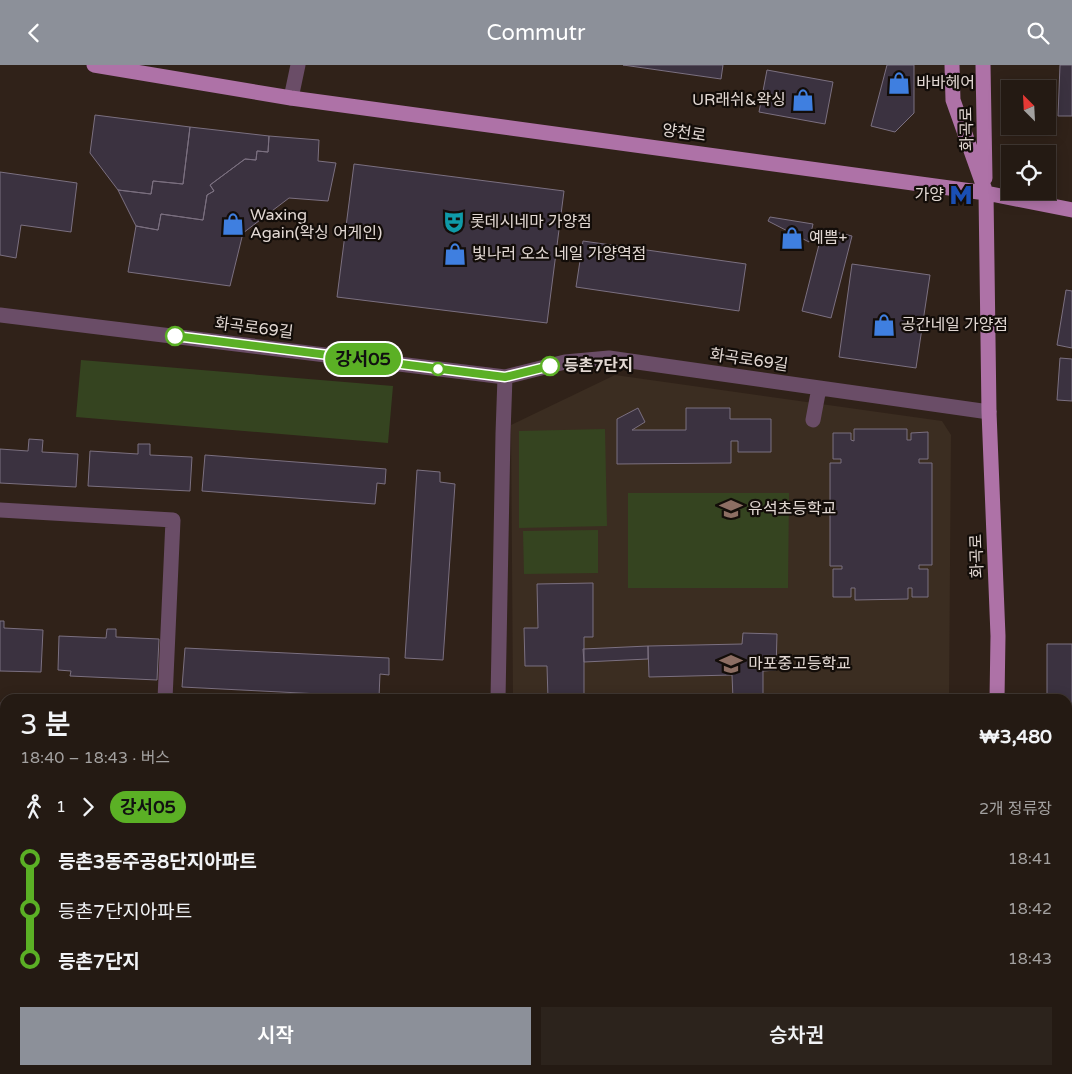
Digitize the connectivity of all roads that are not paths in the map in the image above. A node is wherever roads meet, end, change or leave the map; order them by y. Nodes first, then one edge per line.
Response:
1 (94, 65) edge
2 (298, 65) edge
3 (952, 65) edge
4 (983, 65) edge
5 (291, 98) junction
6 (986, 193) junction
7 (1072, 210) edge
8 (0, 315) edge
9 (505, 377) junction
10 (819, 388) junction
11 (989, 412) junction
12 (813, 420) dead end
13 (0, 510) edge
14 (165, 694) edge
15 (498, 694) edge
16 (997, 694) edge

1 - 5 main road, 양천로
2 - 5 street
3 - 6 main road
4 - 6 main road, 화곡로
5 - 6 main road, 양천로
6 - 7 main road, 양천로
6 - 11 main road, 화곡로
8 - 9 street, 화곡로69길
9 - 10 street, 화곡로69길
9 - 15 street
10 - 11 street, 화곡로69길
10 - 12 street
11 - 16 main road, 화곡로
13 - 14 street

